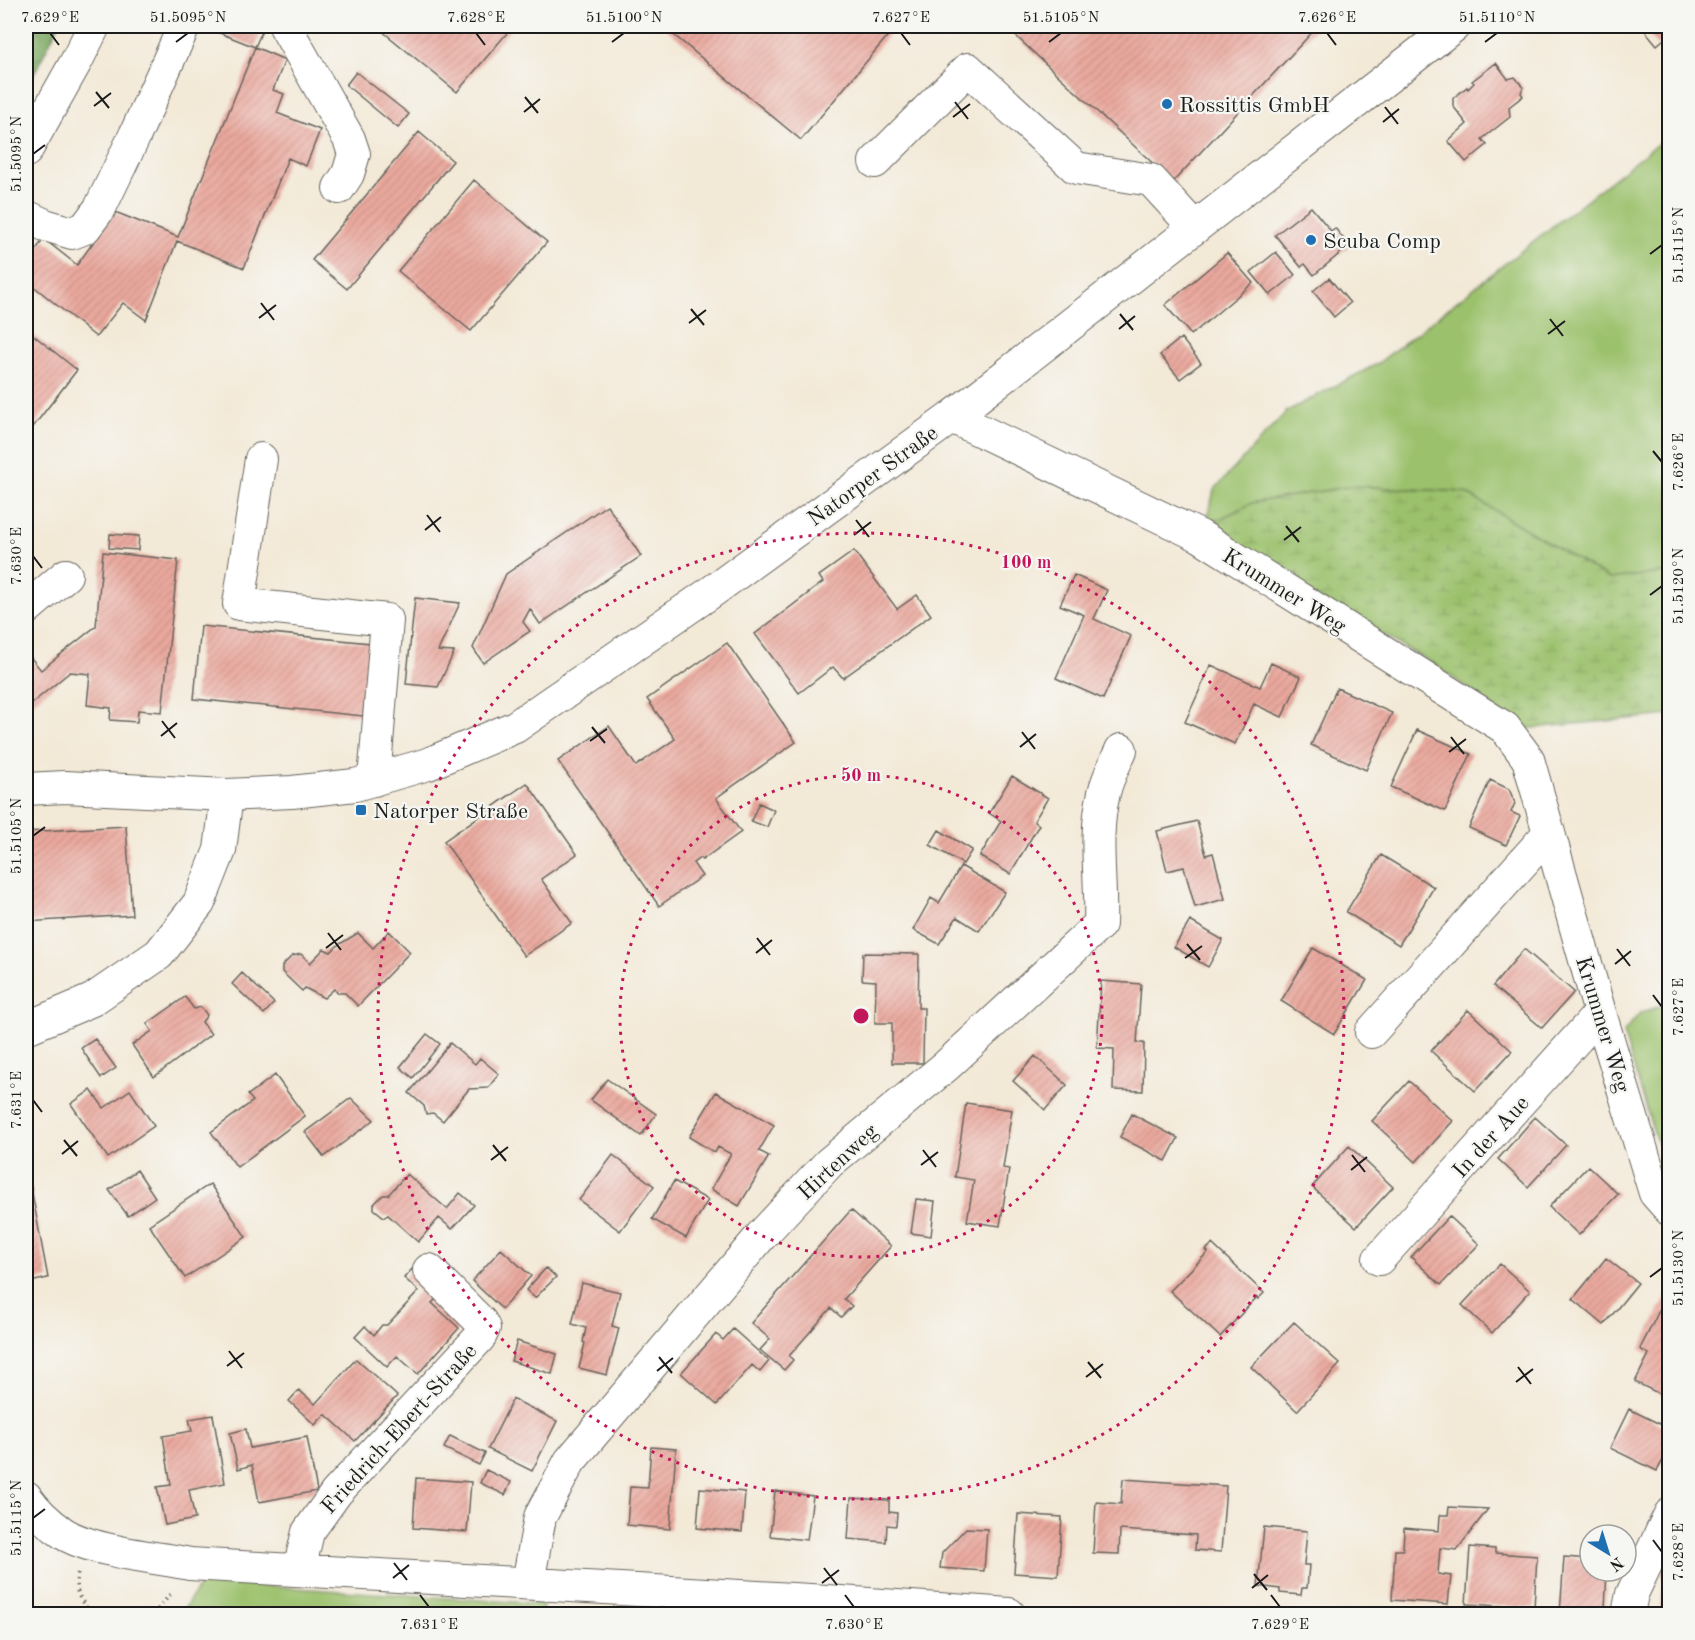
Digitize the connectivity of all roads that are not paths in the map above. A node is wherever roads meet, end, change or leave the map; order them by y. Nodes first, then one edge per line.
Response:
1 (94, 26) edge
2 (184, 26) edge
3 (285, 26) edge
4 (1454, 26) edge
5 (26, 151) edge
6 (875, 162) dead end
7 (339, 188) dead end
8 (26, 216) edge
9 (1195, 228) junction
10 (952, 417) junction
11 (261, 459) dead end
12 (66, 575) dead end
13 (26, 609) edge
14 (1121, 750) dead end
15 (374, 780) junction
16 (26, 789) edge
17 (227, 795) junction
18 (1549, 833) junction
19 (1600, 1013) junction
20 (31, 1026) dead end
21 (1371, 1032) dead end
22 (1670, 1210) edge
23 (1379, 1258) dead end
24 (429, 1270) dead end
25 (26, 1497) edge
26 (1670, 1514) edge
27 (299, 1570) junction
28 (528, 1583) junction
29 (1009, 1614) edge
30 (1628, 1614) edge

1 - 5 street
2 - 8 street
3 - 7 street
4 - 9 street, Natorper Straße
6 - 9 street
9 - 10 street, Natorper Straße
10 - 15 street, Natorper Straße
10 - 18 street, Krummer Weg
11 - 15 street
12 - 13 street
14 - 28 street, Hirtenweg
15 - 17 street, Natorper Straße
16 - 17 street, Natorper Straße
17 - 20 street
18 - 19 street, Krummer Weg
18 - 21 street
19 - 22 street, Krummer Weg
19 - 23 street, In der Aue
24 - 27 street, Friedrich-Ebert-Straße
25 - 27 street
26 - 30 street
27 - 28 street
28 - 29 street

